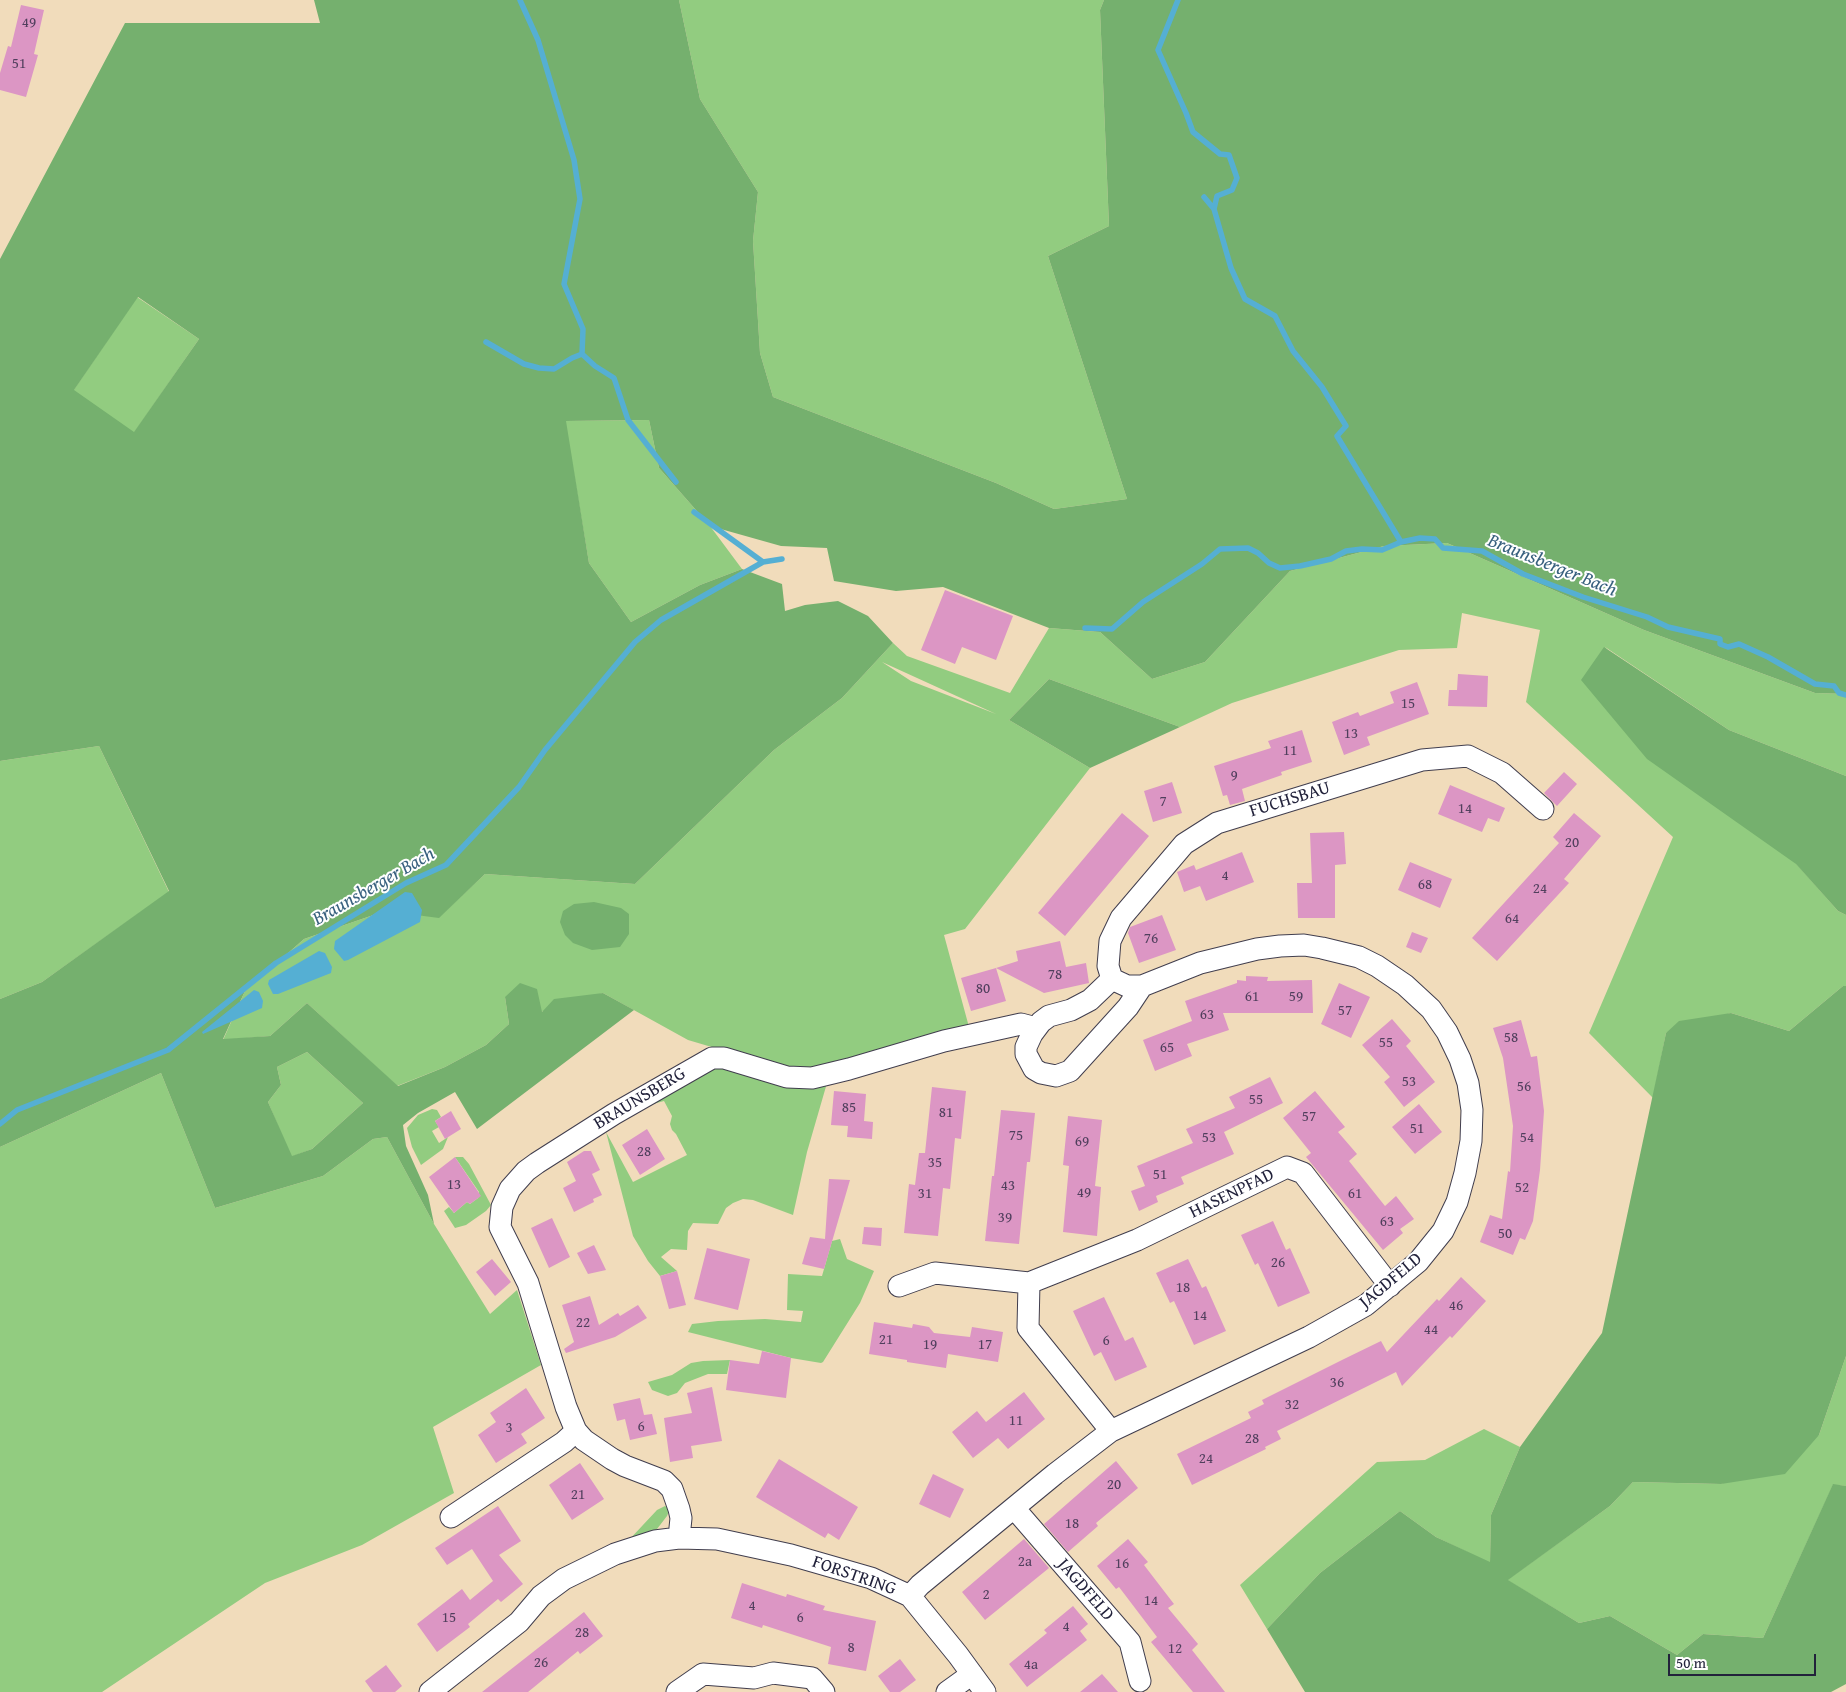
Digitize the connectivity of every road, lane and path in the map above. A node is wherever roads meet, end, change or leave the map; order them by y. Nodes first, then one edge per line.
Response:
1 (1543, 809) dead end
2 (1112, 979) junction
3 (1142, 986) junction
4 (1036, 1028) junction
5 (1029, 1283) junction
6 (899, 1286) dead end
7 (1390, 1286) junction
8 (576, 1432) junction
9 (1111, 1432) junction
10 (1014, 1508) junction
11 (451, 1517) dead end
12 (678, 1538) junction
13 (910, 1596) junction
14 (972, 1674) junction
15 (1140, 1681) dead end
16 (430, 1692) edge
17 (677, 1692) edge
18 (824, 1692) edge
19 (947, 1692) edge
20 (985, 1692) edge

1 - 2 street, FUCHSBAU
2 - 3 street
2 - 4 street
3 - 4 street
3 - 7 street, JAGDFELD
4 - 8 street, BRAUNSBERG
5 - 6 street, HASENPFAD
5 - 7 street, HASENPFAD
5 - 9 street
7 - 9 street, JAGDFELD
8 - 11 street
8 - 12 street, BRAUNSBERG
9 - 10 street, JAGDFELD
10 - 13 street, JAGDFELD
10 - 15 street, JAGDFELD
12 - 13 street, FORSTRING
12 - 16 street, FORSTRING
13 - 14 street, FORSTRING
14 - 19 street
14 - 20 street, FORSTRING
17 - 18 street

